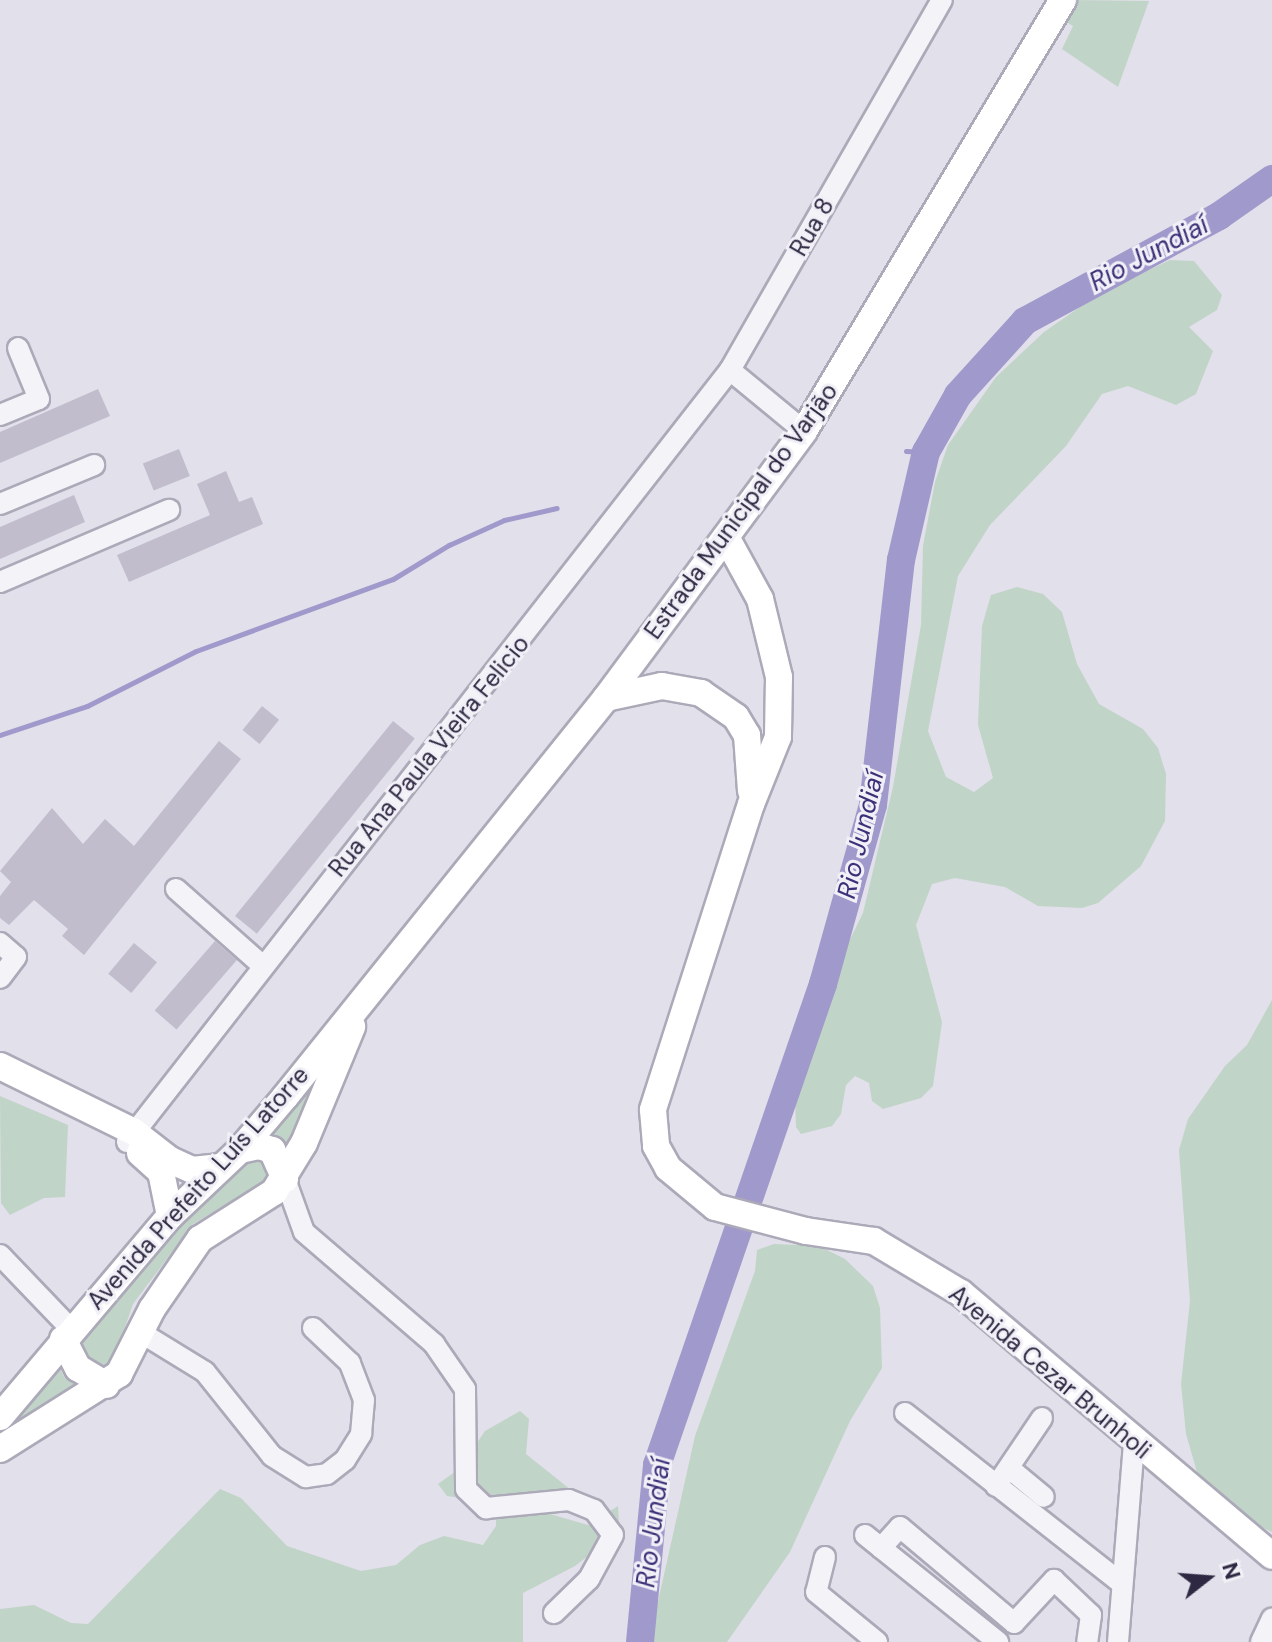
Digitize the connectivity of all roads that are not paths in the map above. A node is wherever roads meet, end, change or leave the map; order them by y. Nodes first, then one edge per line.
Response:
1 (942, 0) edge
2 (1063, 0) edge
3 (18, 348) dead end
4 (730, 370) junction
5 (0, 415) edge
6 (804, 431) junction
7 (94, 465) dead end
8 (0, 504) edge
9 (169, 510) dead end
10 (726, 537) junction
11 (0, 582) edge
12 (606, 698) junction
13 (751, 804) junction
14 (176, 889) dead end
15 (0, 943) edge
16 (262, 965) junction
17 (0, 978) edge
18 (372, 988) junction
19 (0, 1066) edge
20 (0, 1085) edge
21 (130, 1137) junction
22 (231, 1158) junction
23 (285, 1179) junction
24 (170, 1216) junction
25 (0, 1255) edge
26 (313, 1328) dead end
27 (140, 1332) junction
28 (67, 1334) junction
29 (106, 1385) junction
30 (905, 1413) dead end
31 (0, 1417) edge
32 (1042, 1418) dead end
33 (1134, 1443) junction
34 (0, 1449) edge
35 (1009, 1468) junction
36 (996, 1486) junction
37 (1044, 1497) dead end
38 (1272, 1556) edge
39 (825, 1557) dead end
40 (1122, 1584) junction
41 (554, 1613) dead end
42 (1272, 1618) edge
43 (877, 1642) edge
44 (998, 1642) edge
45 (1087, 1642) edge
46 (1118, 1642) edge
47 (1261, 1642) edge

1 - 4 street, Rua 8
2 - 6 main road, Estrada Municipal do Varjão
3 - 5 street
4 - 6 street
4 - 16 street, Rua Ana Paula Vieira Felicio
6 - 10 main road, Estrada Municipal do Varjão
7 - 8 street
9 - 11 street
10 - 12 main road, Estrada Municipal do Varjão
10 - 13 main road
12 - 13 main road
12 - 18 main road, Estrada Municipal do Varjão
13 - 33 main road, Avenida Cezar Brunholi
14 - 16 street
15 - 17 street
16 - 21 street, Rua Ana Paula Vieira Felicio
18 - 22 main road, Avenida Prefeito Luís Latorre
18 - 23 main road, Avenida Prefeito Luís Latorre
19 - 21 main road
20 - 21 main road
21 - 22 main road
21 - 24 main road
22 - 23 main road
22 - 24 main road, Avenida Prefeito Luís Latorre
23 - 27 main road, Avenida Prefeito Luís Latorre
23 - 41 street
24 - 28 main road, Avenida Prefeito Luís Latorre
25 - 28 street
26 - 27 street
27 - 29 main road, Avenida Prefeito Luís Latorre
28 - 29 main road
28 - 31 main road, Avenida Prefeito Luís Latorre
29 - 34 main road, Avenida Prefeito Luís Latorre
30 - 36 street
32 - 35 street
33 - 38 main road, Avenida Cezar Brunholi
33 - 40 street
35 - 36 street
35 - 37 street
36 - 40 street
39 - 43 street
40 - 46 street
42 - 47 street
44 - 45 street

